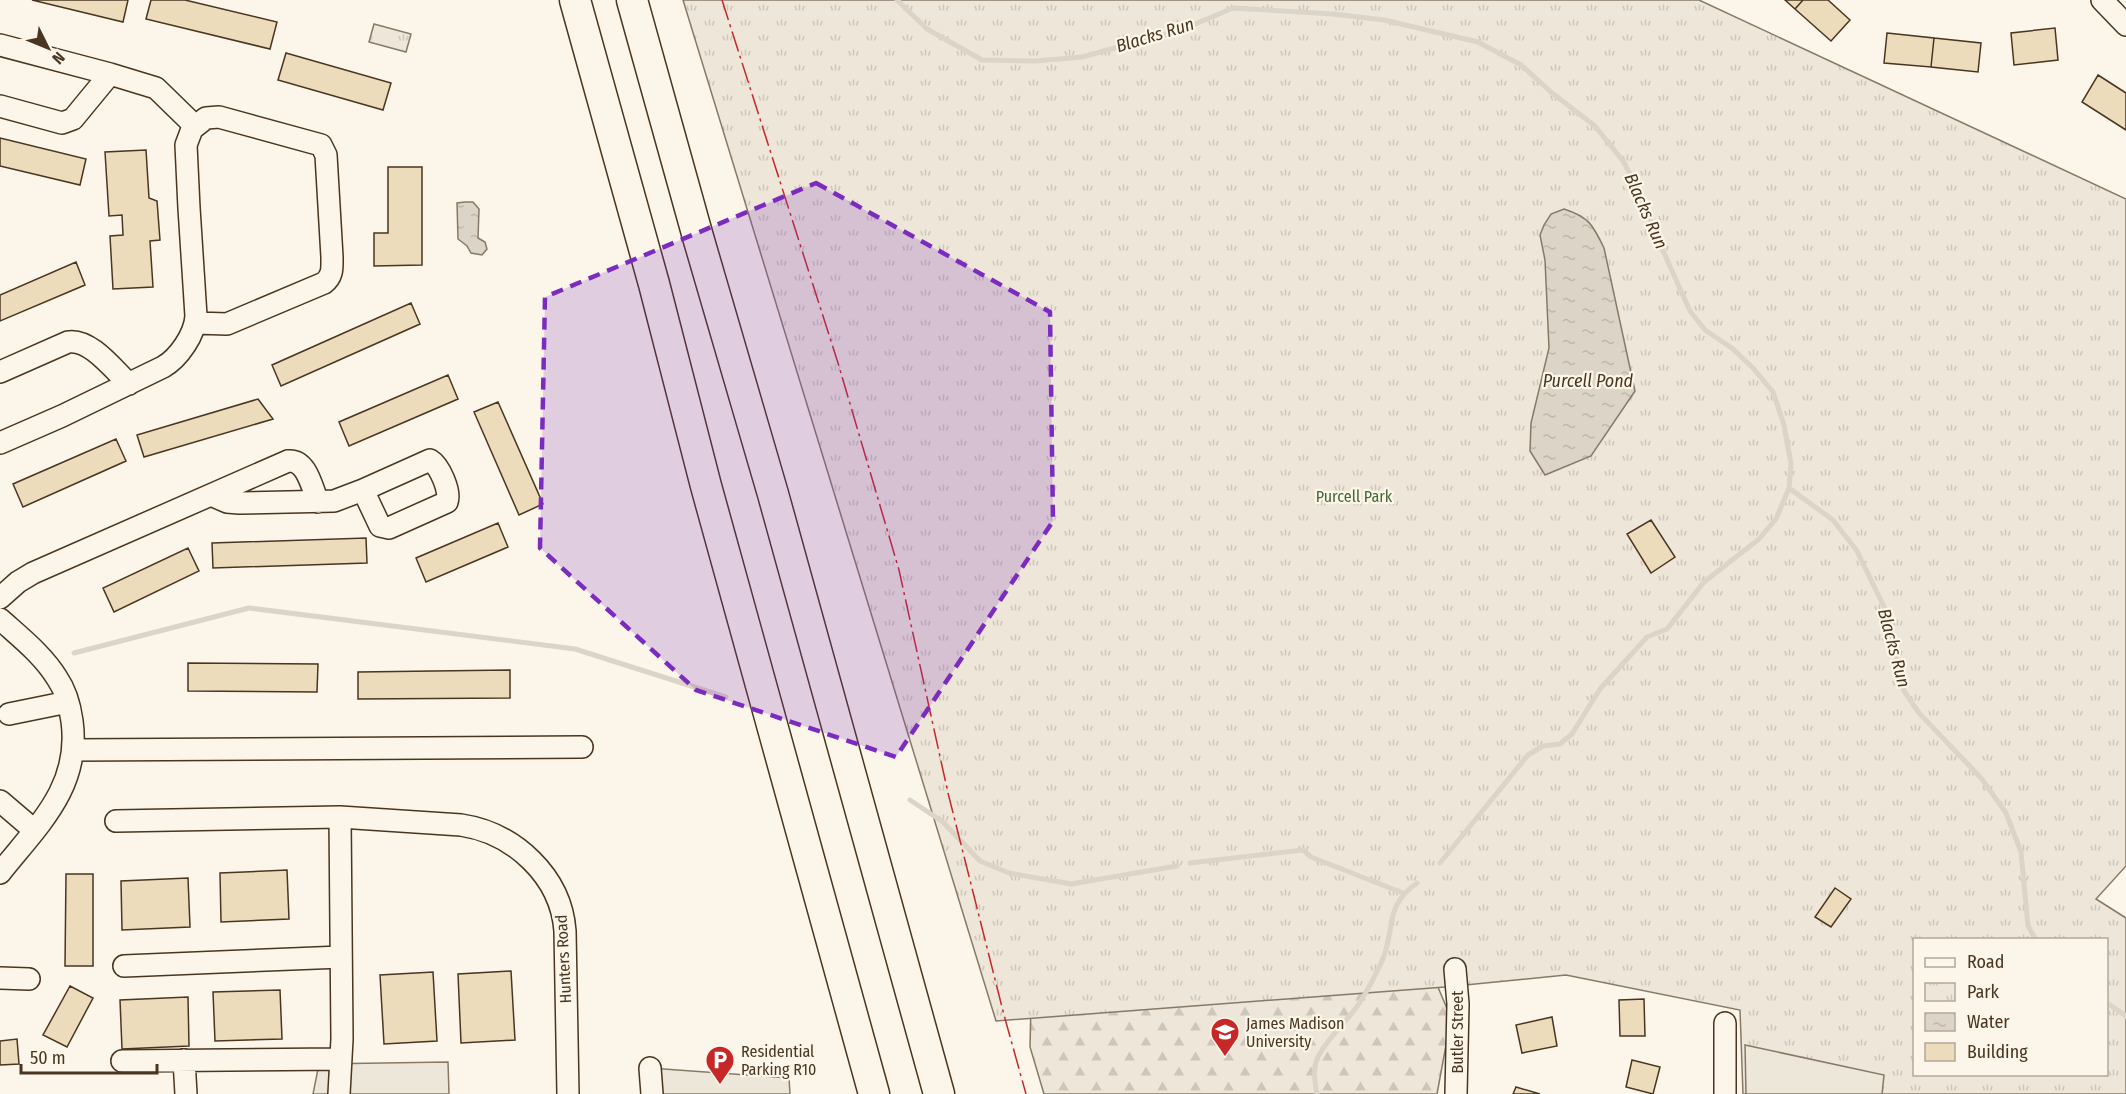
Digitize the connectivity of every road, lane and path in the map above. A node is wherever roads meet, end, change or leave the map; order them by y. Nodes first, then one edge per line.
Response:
1 (576, 0) edge
2 (632, 0) edge
3 (2102, 0) edge
4 (2126, 25) edge
5 (0, 45) edge
6 (110, 74) junction
7 (0, 106) edge
8 (195, 126) junction
9 (196, 323) junction
10 (0, 372) edge
11 (129, 384) junction
12 (0, 443) edge
13 (363, 490) dead end
14 (211, 495) junction
15 (318, 502) junction
16 (0, 598) edge
17 (0, 619) edge
18 (68, 702) junction
19 (9, 714) dead end
20 (582, 747) dead end
21 (74, 750) junction
22 (0, 801) edge
23 (340, 817) junction
24 (116, 821) dead end
25 (34, 830) junction
26 (0, 873) edge
27 (341, 957) junction
28 (124, 966) dead end
29 (1455, 969) dead end
30 (0, 978) edge
31 (29, 979) dead end
32 (1725, 1023) dead end
33 (341, 1059) junction
34 (184, 1060) junction
35 (122, 1061) dead end
36 (650, 1068) dead end
37 (186, 1094) edge
38 (339, 1094) edge
39 (568, 1094) edge
40 (652, 1094) edge
41 (874, 1094) edge
42 (939, 1094) edge
43 (1456, 1094) edge
44 (1725, 1094) edge

1 - 41 highway
2 - 42 highway
3 - 4 street
5 - 6 street
6 - 7 street
6 - 8 street
8 - 9 street
8 - 9 street
9 - 11 street
10 - 11 street
11 - 12 street
13 - 15 street
14 - 15 street
14 - 15 street
14 - 16 street
17 - 18 street
18 - 19 street
18 - 21 street
20 - 21 street
21 - 25 street
22 - 25 street
23 - 24 street, Hunters Road
23 - 27 street
23 - 39 street, Hunters Road
25 - 26 street
27 - 28 street
27 - 33 street
29 - 43 street, Butler Street
30 - 31 street
32 - 44 street
33 - 34 street
33 - 38 street
34 - 35 street
34 - 37 street
36 - 40 street

